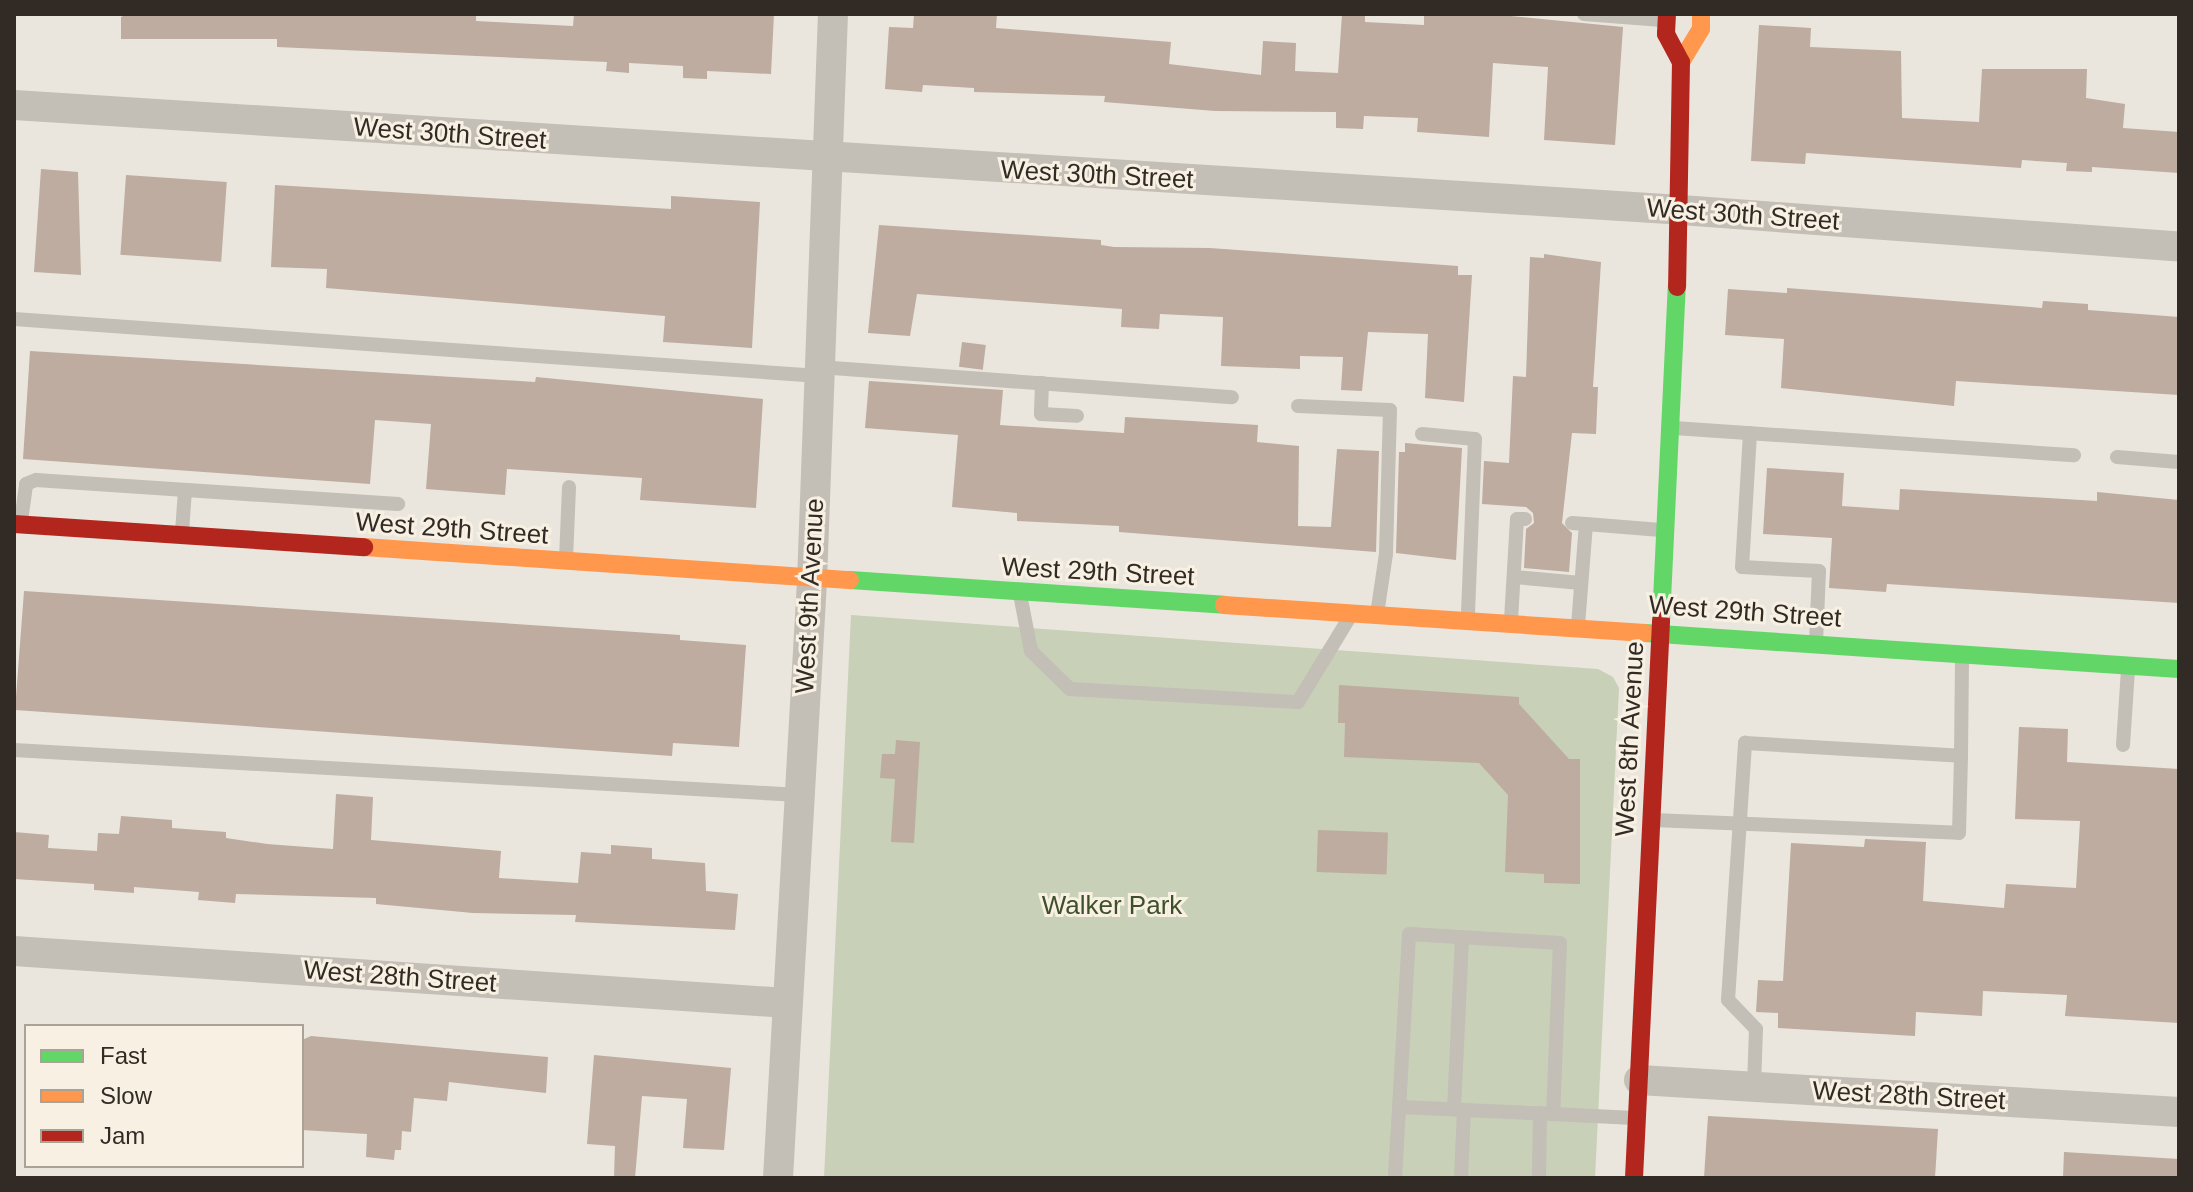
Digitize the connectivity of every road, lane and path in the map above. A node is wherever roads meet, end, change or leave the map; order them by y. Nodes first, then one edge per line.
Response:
1 (833, 14) edge
2 (1584, 14) edge
3 (1701, 14) edge
4 (1666, 17) edge
5 (1681, 62) junction
6 (14, 105) edge
7 (826, 159) junction
8 (1681, 210) junction
9 (2179, 247) edge
10 (14, 319) edge
11 (819, 371) junction
12 (1042, 383) junction
13 (1232, 397) dead end
14 (1298, 406) dead end
15 (1077, 416) dead end
16 (1674, 428) junction
17 (1750, 433) junction
18 (1422, 434) dead end
19 (2074, 455) dead end
20 (2117, 457) dead end
21 (2179, 462) edge
22 (569, 487) dead end
23 (185, 490) junction
24 (398, 504) dead end
25 (1525, 519) dead end
26 (17, 525) edge
27 (1668, 531) junction
28 (182, 536) junction
29 (566, 564) junction
30 (1514, 577) junction
31 (812, 581) junction
32 (1581, 583) junction
33 (1020, 593) junction
34 (1352, 613) junction
35 (1377, 614) junction
36 (1467, 621) junction
37 (1510, 624) junction
38 (1578, 628) junction
39 (1662, 632) junction
40 (1816, 643) junction
41 (1962, 653) junction
42 (2128, 665) junction
43 (2179, 669) edge
44 (2123, 745) dead end
45 (14, 750) edge
46 (1961, 756) junction
47 (799, 795) junction
48 (1652, 820) junction
49 (1739, 825) junction
50 (1462, 937) junction
51 (14, 951) edge
52 (787, 1003) junction
53 (1639, 1080) junction
54 (1754, 1086) junction
55 (1399, 1107) junction
56 (1459, 1110) junction
57 (2179, 1112) edge
58 (1546, 1114) junction
59 (1637, 1118) junction
60 (778, 1178) edge
61 (1395, 1178) edge
62 (1461, 1178) edge
63 (1539, 1178) edge
64 (1634, 1178) edge

1 - 7 street, West 9th Avenue
2 - 4 lane
3 - 5 street
4 - 5 street, West 8th Avenue
5 - 8 street, West 8th Avenue
6 - 7 street, West 30th Street
7 - 8 street, West 30th Street
7 - 11 street, West 9th Avenue
8 - 9 street, West 30th Street
8 - 16 street, West 8th Avenue
10 - 11 lane
11 - 12 lane
11 - 31 street, West 9th Avenue
12 - 13 lane
12 - 15 lane
14 - 35 lane
16 - 17 lane
16 - 27 street, West 8th Avenue
17 - 19 lane
17 - 40 lane
18 - 36 lane
20 - 21 lane
22 - 29 lane
23 - 24 lane
23 - 26 lane
23 - 28 lane
25 - 30 lane
26 - 28 street, West 29th Street
27 - 32 lane
27 - 39 street, West 8th Avenue
28 - 29 street, West 29th Street
29 - 31 street, West 29th Street
30 - 32 lane
30 - 37 lane
31 - 33 street, West 29th Street
31 - 47 street, West 9th Avenue
32 - 38 lane
33 - 34 street, West 29th Street
33 - 34 lane
34 - 35 street, West 29th Street
35 - 36 street, West 29th Street
36 - 37 street, West 29th Street
37 - 38 street, West 29th Street
38 - 39 street, West 29th Street
39 - 40 street, West 29th Street
39 - 48 street, West 8th Avenue
40 - 41 street, West 29th Street
41 - 42 street, West 29th Street
41 - 46 lane
42 - 43 street, West 29th Street
42 - 44 lane
45 - 47 lane
46 - 49 lane
46 - 49 lane
47 - 52 street, West 9th Avenue
48 - 49 lane
48 - 53 street, West 8th Avenue
49 - 54 lane
50 - 55 lane
50 - 56 lane
50 - 58 lane
51 - 52 street, West 28th Street
52 - 60 street, West 9th Avenue
53 - 54 street, West 28th Street
53 - 59 street, West 8th Avenue
54 - 57 street, West 28th Street
55 - 56 lane
55 - 61 lane
56 - 58 lane
56 - 62 lane
58 - 59 lane
58 - 63 lane
59 - 64 street, West 8th Avenue

